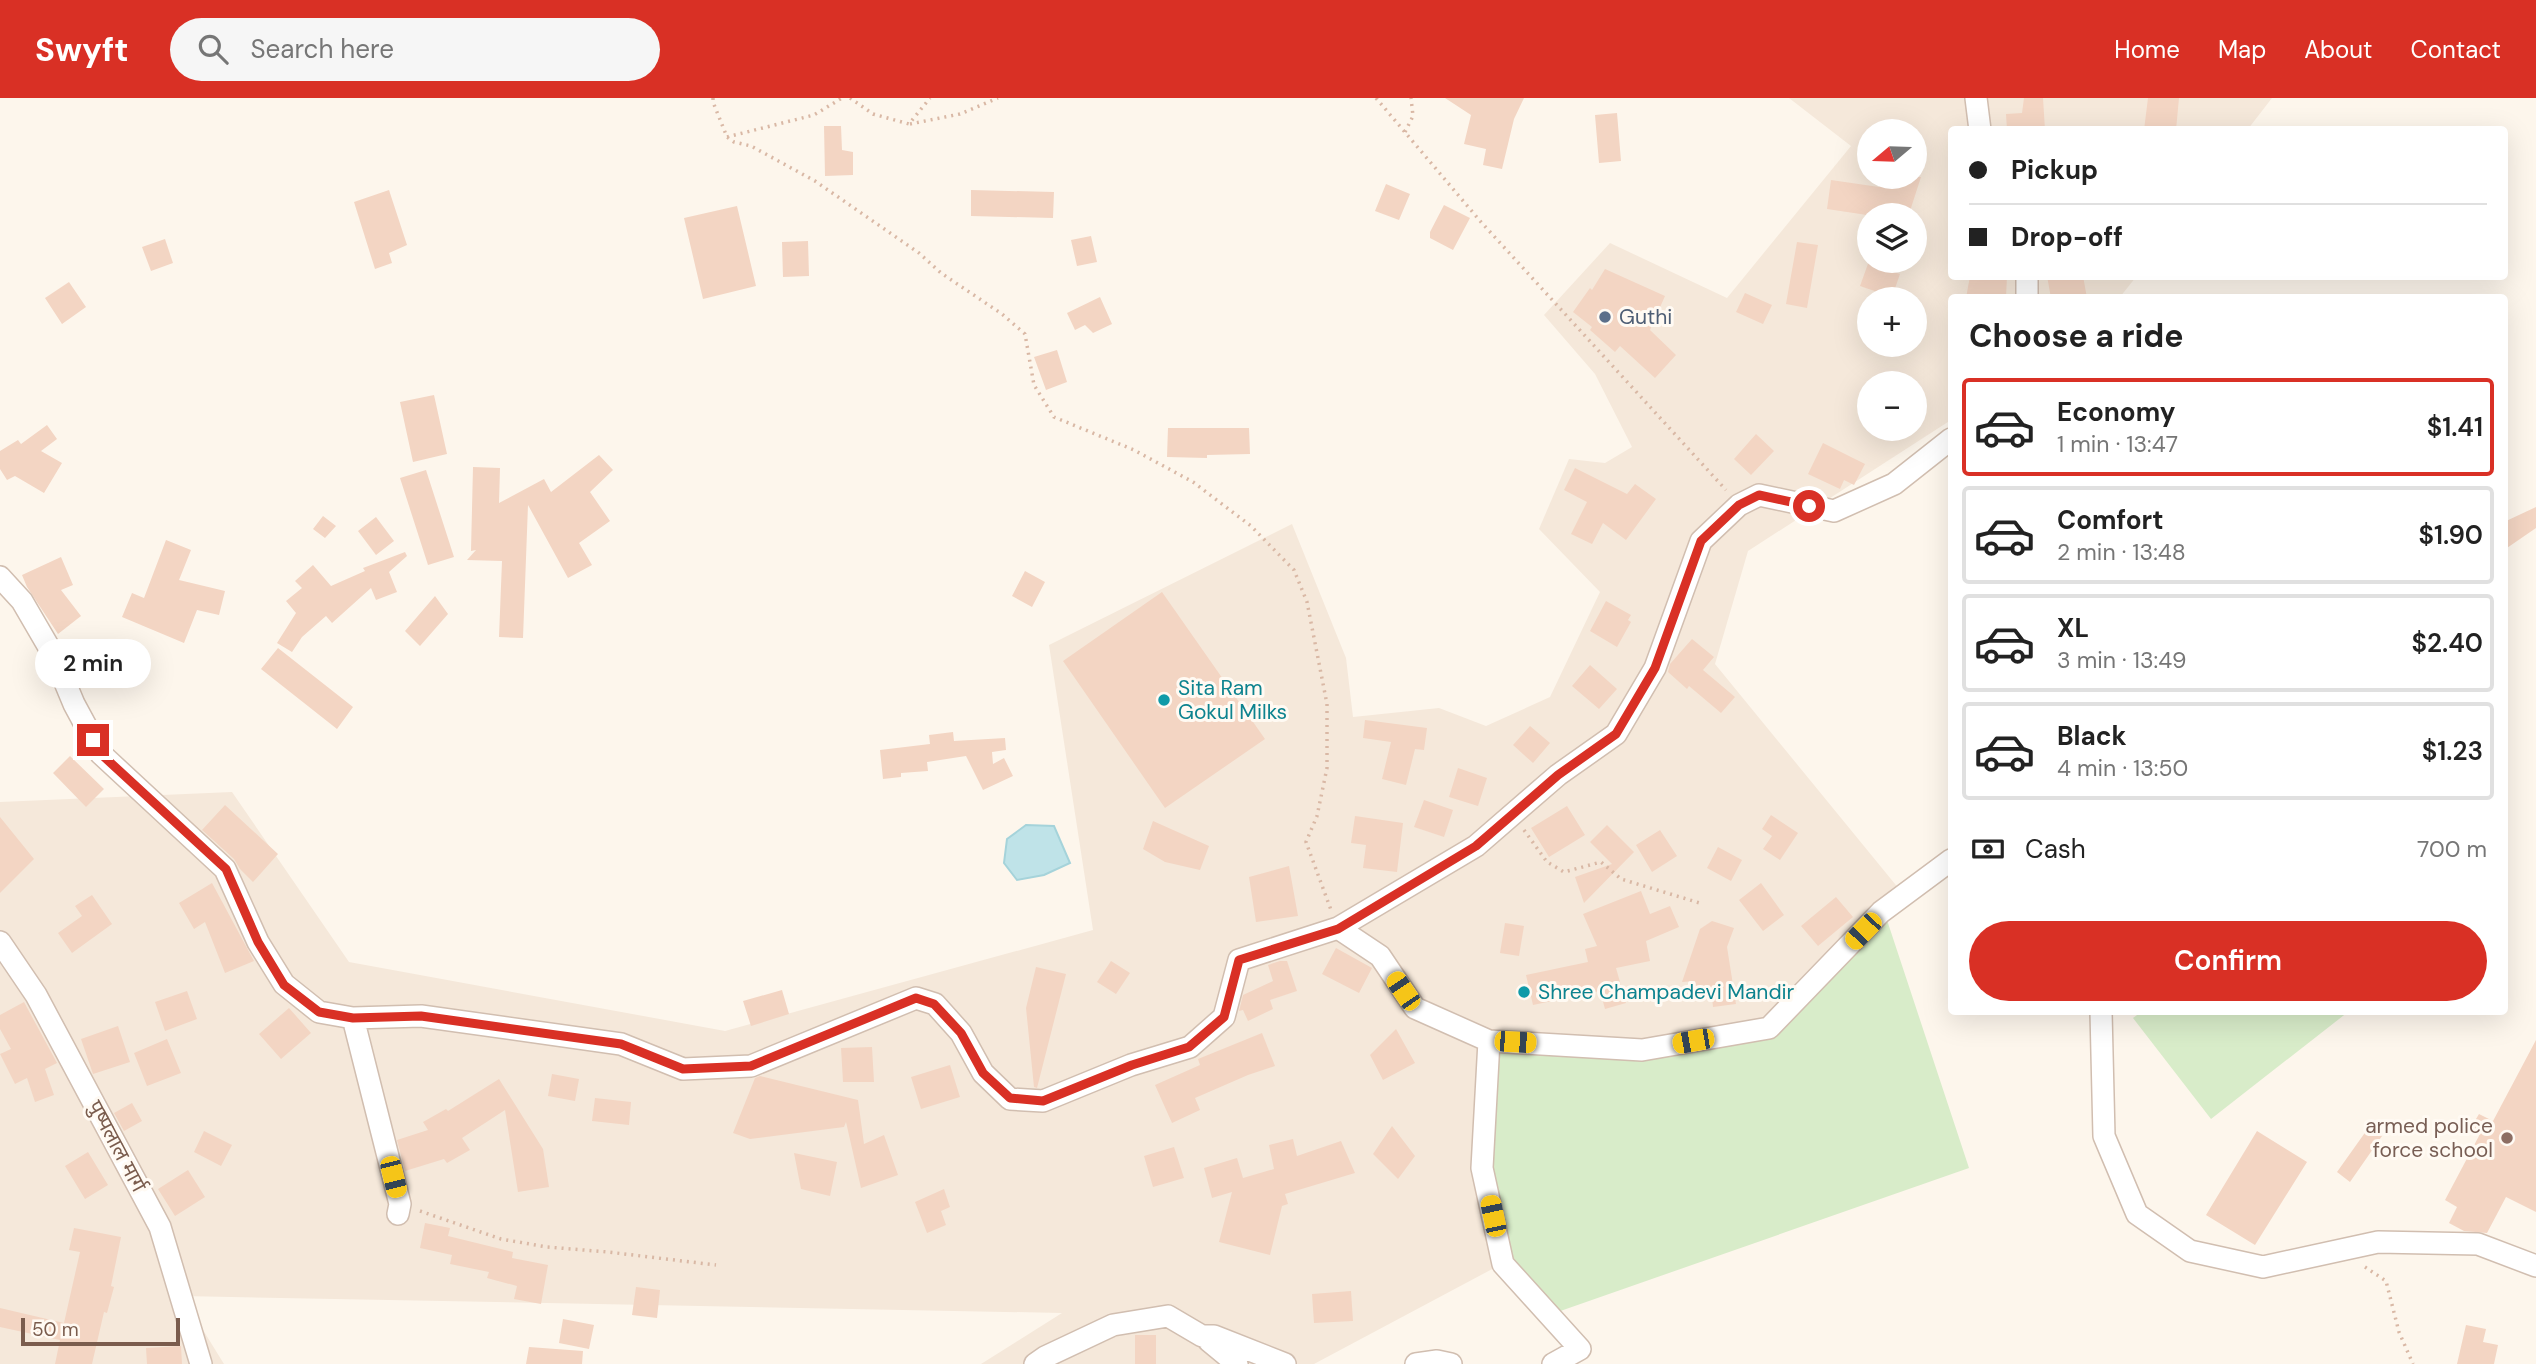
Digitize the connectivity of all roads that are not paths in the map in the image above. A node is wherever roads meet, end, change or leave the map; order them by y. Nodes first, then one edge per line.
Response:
1 (1976, 98) edge
2 (1980, 126) edge
3 (1948, 441) edge
4 (0, 577) edge
5 (1948, 862) edge
6 (1338, 929) junction
7 (0, 942) edge
8 (2101, 1015) edge
9 (353, 1018) junction
10 (1489, 1041) junction
11 (399, 1209) road end
12 (2536, 1266) edge
13 (1202, 1336) junction
14 (201, 1364) edge
15 (1035, 1364) edge
16 (1237, 1364) edge
17 (1285, 1364) edge
18 (1416, 1364) edge
19 (1451, 1364) edge
20 (1553, 1364) edge

1 - 2 street
3 - 6 street
4 - 9 street
5 - 10 street
6 - 9 street
6 - 10 street
7 - 14 street, पुष्पलाल मार्ग
8 - 12 street
9 - 11 street
10 - 20 street
13 - 15 street
13 - 16 street
13 - 17 street
18 - 19 street

